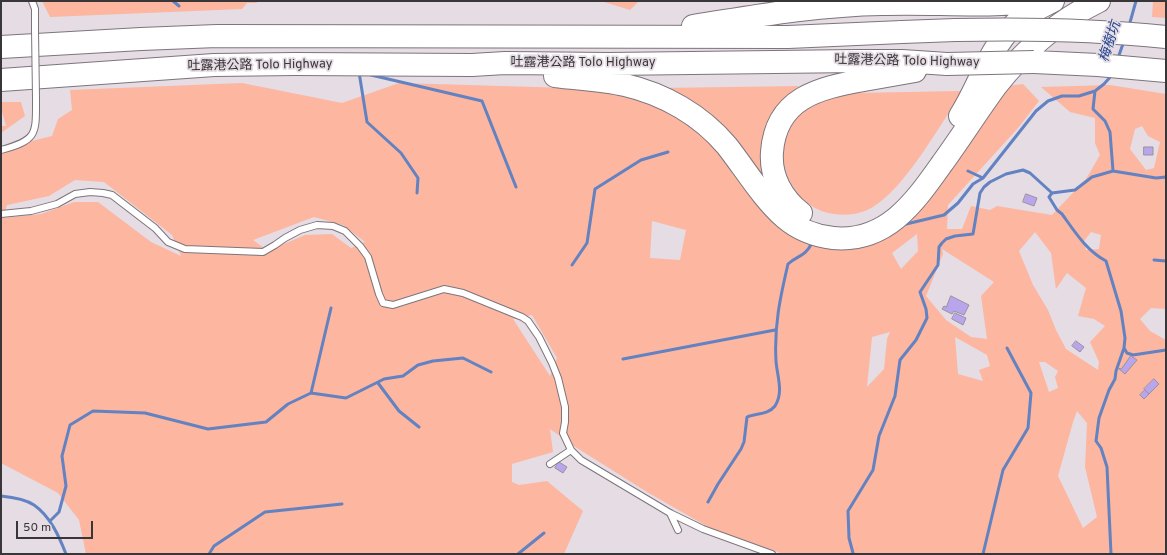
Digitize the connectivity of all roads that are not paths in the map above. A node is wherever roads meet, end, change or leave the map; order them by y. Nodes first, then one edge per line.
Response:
1 (32, 1) edge
2 (1036, 1) edge
3 (1053, 1) edge
4 (1099, 1) edge
5 (647, 37) junction
6 (1166, 37) edge
7 (1, 47) edge
8 (472, 65) junction
9 (902, 67) junction
10 (1166, 71) edge
11 (1, 80) edge
12 (1, 150) edge
13 (1, 214) edge
14 (571, 450) junction
15 (550, 464) dead end
16 (670, 513) junction
17 (678, 530) dead end
18 (772, 554) edge

1 - 12 lane, bridge
2 - 5 highway
3 - 9 highway
4 - 8 highway
5 - 6 highway, 吐露港公路 Tolo Highway, bridge
5 - 7 highway, 吐露港公路 Tolo Highway
8 - 9 highway, 吐露港公路 Tolo Highway
8 - 11 highway, 吐露港公路 Tolo Highway
9 - 10 highway, 吐露港公路 Tolo Highway, bridge
13 - 14 lane
14 - 15 lane
14 - 16 lane
16 - 17 lane
16 - 18 lane

